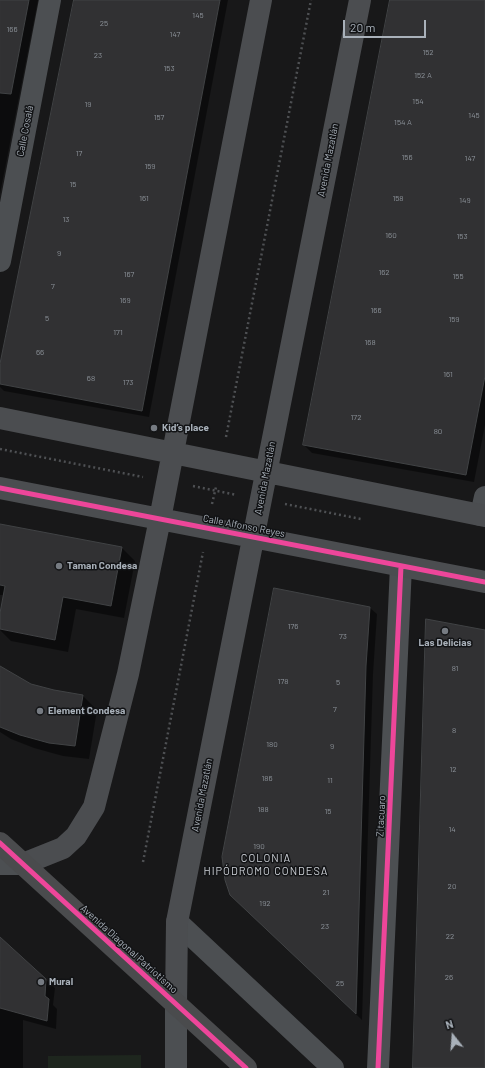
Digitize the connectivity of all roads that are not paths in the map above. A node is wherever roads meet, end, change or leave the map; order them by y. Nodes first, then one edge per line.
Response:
1 (50, 0) edge
2 (261, 0) edge
3 (360, 0) edge
4 (0, 261) edge
5 (0, 418) edge
6 (173, 454) junction
7 (266, 472) junction
8 (0, 488) edge
9 (484, 509) edge
10 (160, 519) junction
11 (253, 537) junction
12 (401, 566) junction
13 (485, 582) edge
14 (0, 843) edge
15 (0, 864) edge
16 (22, 864) junction
17 (177, 922) junction
18 (176, 1004) junction
19 (176, 1068) edge
20 (246, 1068) edge
21 (333, 1068) edge
22 (378, 1068) edge

1 - 4 street, Calle Cosalá
2 - 6 main road
3 - 7 main road, Avenida Mazatlán
5 - 6 main road
6 - 7 main road
6 - 10 main road
7 - 9 main road
7 - 11 main road, Avenida Mazatlán
8 - 10 main road, Calle Alfonso Reyes
10 - 11 main road, Calle Alfonso Reyes
10 - 16 main road
11 - 12 main road, Calle Alfonso Reyes
11 - 17 main road, Avenida Mazatlán
12 - 13 main road, Calle Alfonso Reyes
12 - 22 street, Zitacuaro
14 - 16 main road, Avenida Diagonal Patriotismo
15 - 16 street
16 - 18 main road, Avenida Diagonal Patriotismo
17 - 18 main road, Avenida Mazatlán
17 - 21 street
18 - 19 street
18 - 20 main road, Avenida Diagonal Patriotismo

